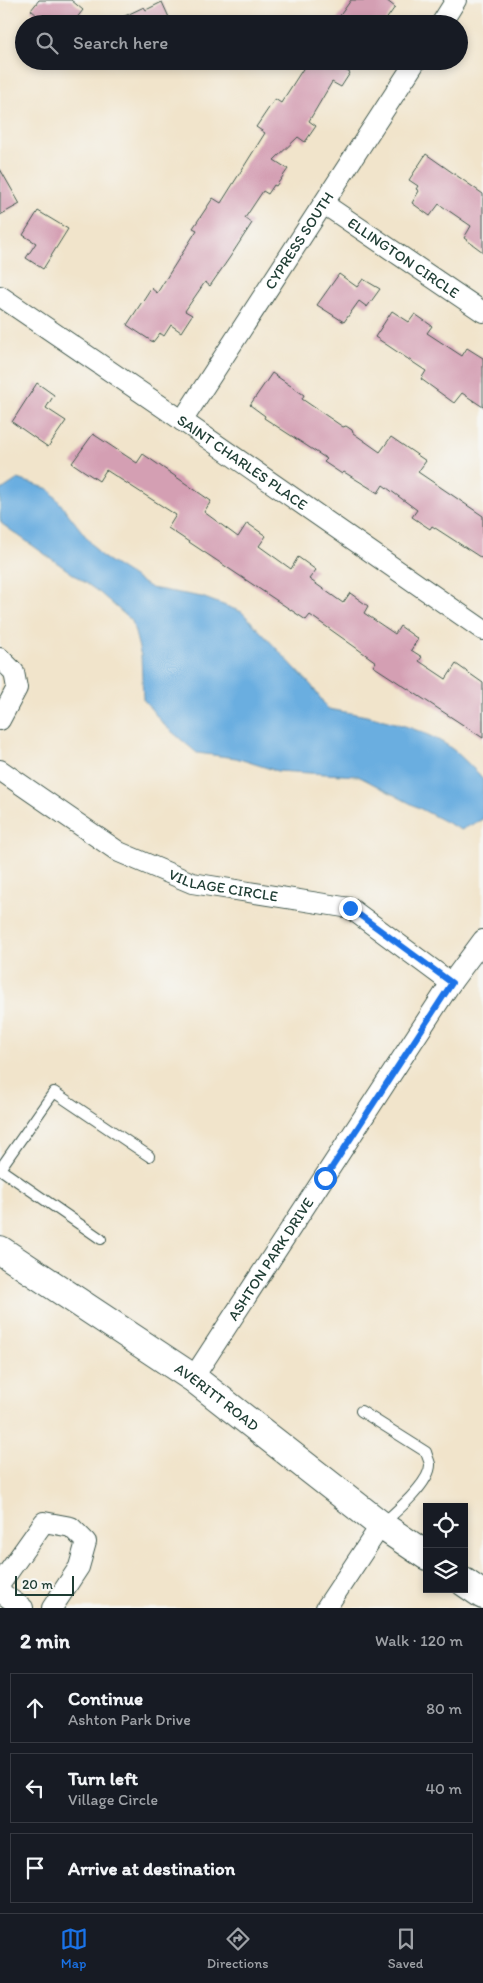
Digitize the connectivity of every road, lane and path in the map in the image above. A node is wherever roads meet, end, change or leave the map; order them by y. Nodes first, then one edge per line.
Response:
1 (456, 0) edge
2 (447, 15) edge
3 (410, 70) edge
4 (324, 204) junction
5 (0, 296) edge
6 (483, 312) edge
7 (182, 420) junction
8 (483, 630) edge
9 (0, 658) edge
10 (0, 720) edge
11 (0, 770) edge
12 (483, 940) edge
13 (452, 983) junction
14 (149, 1156) dead end
15 (0, 1169) edge
16 (101, 1238) dead end
17 (0, 1250) edge
18 (193, 1378) junction
19 (361, 1411) dead end
20 (382, 1525) junction
21 (423, 1553) edge
22 (0, 1584) edge
23 (468, 1585) edge
24 (0, 1592) edge
25 (483, 1595) edge
26 (23, 1608) edge
27 (52, 1608) edge
28 (326, 1608) edge

1 - 2 street
3 - 4 street, CYPRESS SOUTH
4 - 6 street, ELLINGTON CIRCLE
4 - 7 street, CYPRESS SOUTH
5 - 7 street, SAINT CHARLES PLACE
7 - 8 street, SAINT CHARLES PLACE
9 - 10 street
11 - 13 street, VILLAGE CIRCLE
12 - 13 street, ASHTON PARK DRIVE
13 - 18 street, ASHTON PARK DRIVE
14 - 15 lane
15 - 16 lane
17 - 18 street, AVERITT ROAD
18 - 20 street, AVERITT ROAD
19 - 20 lane
20 - 21 street, AVERITT ROAD
20 - 28 street
22 - 27 street
23 - 25 street
24 - 26 street

